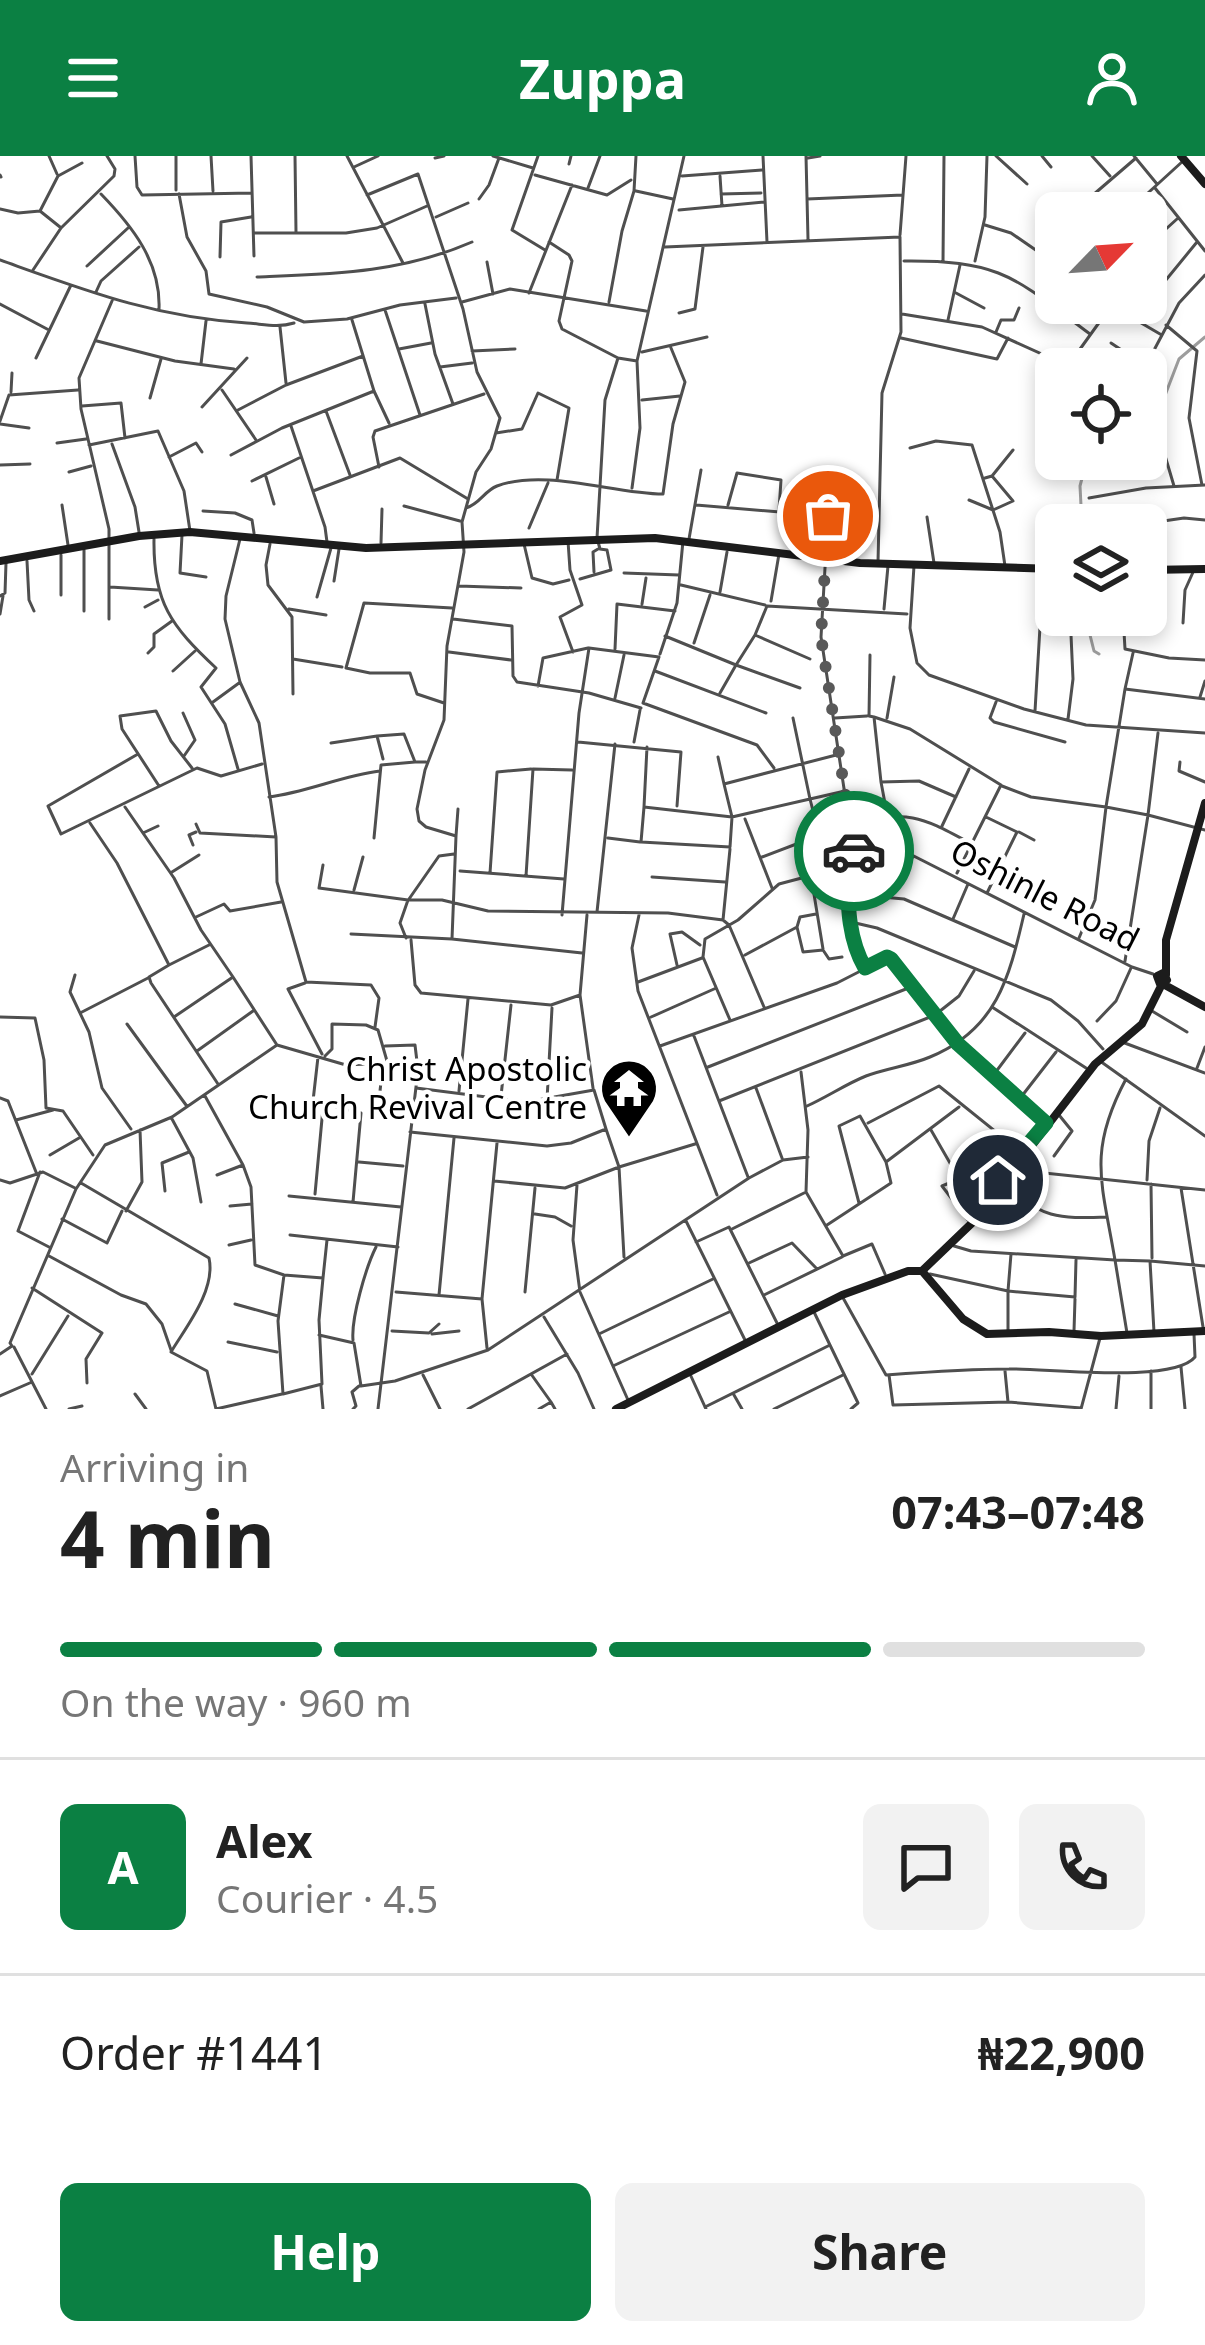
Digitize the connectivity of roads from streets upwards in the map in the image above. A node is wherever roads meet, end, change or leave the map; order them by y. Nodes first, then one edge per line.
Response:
1 (49, 156) edge
2 (107, 156) edge
3 (135, 156) edge
4 (176, 156) edge
5 (211, 156) edge
6 (251, 156) edge
7 (295, 156) edge
8 (347, 156) edge
9 (378, 156) edge
10 (444, 156) edge
11 (538, 156) edge
12 (572, 156) edge
13 (600, 156) edge
14 (684, 156) edge
15 (763, 156) edge
16 (820, 156) edge
17 (906, 156) edge
18 (944, 156) edge
19 (987, 156) edge
20 (996, 156) edge
21 (1042, 156) edge
22 (1092, 156) edge
23 (496, 157) edge
24 (635, 157) edge
25 (806, 157) edge
26 (1135, 157) edge
27 (435, 158) edge
28 (1183, 158) edge
29 (82, 163) dead end
30 (569, 164) dead end
31 (352, 167) junction
32 (1051, 167) dead end
33 (764, 170) junction
34 (534, 171) junction
35 (720, 174) junction
36 (58, 176) junction
37 (680, 176) junction
38 (1112, 177) junction
39 (1203, 178) edge
40 (633, 179) junction
41 (1027, 184) dead end
42 (572, 185) junction
43 (1157, 187) junction
44 (587, 191) junction
45 (634, 191) junction
46 (99, 192) junction
47 (764, 192) junction
48 (1095, 192) edge
49 (1151, 192) edge
50 (213, 193) junction
51 (252, 193) junction
52 (178, 194) junction
53 (721, 194) junction
54 (367, 195) junction
55 (903, 195) junction
56 (744, 196) junction
57 (479, 199) dead end
58 (673, 199) junction
59 (807, 199) junction
60 (765, 202) junction
61 (468, 203) dead end
62 (745, 205) junction
63 (428, 206) junction
64 (722, 206) junction
65 (0, 209) edge
66 (679, 210) dead end
67 (40, 211) junction
68 (253, 217) junction
69 (435, 218) junction
70 (1179, 218) junction
71 (385, 224) junction
72 (984, 225) junction
73 (130, 227) junction
74 (61, 228) junction
75 (1167, 229) edge
76 (255, 233) junction
77 (296, 235) junction
78 (900, 237) junction
79 (808, 241) junction
80 (472, 242) dead end
81 (549, 242) junction
82 (767, 242) junction
83 (1197, 242) junction
84 (141, 244) junction
85 (703, 245) junction
86 (665, 247) junction
87 (544, 250) junction
88 (1035, 250) edge
89 (1205, 251) edge
90 (446, 253) junction
91 (254, 256) dead end
92 (220, 257) dead end
93 (0, 260) edge
94 (903, 261) junction
95 (487, 262) dead end
96 (943, 262) junction
97 (960, 263) junction
98 (975, 263) junction
99 (404, 265) junction
100 (87, 266) dead end
101 (33, 270) junction
102 (1205, 275) edge
103 (257, 277) dead end
104 (1167, 279) edge
105 (71, 285) junction
106 (955, 292) junction
107 (96, 293) junction
108 (529, 293) junction
109 (493, 294) junction
110 (564, 299) junction
111 (459, 300) junction
112 (112, 301) junction
113 (424, 302) junction
114 (0, 304) edge
115 (609, 304) junction
116 (985, 308) dead end
117 (1019, 308) dead end
118 (384, 309) junction
119 (159, 311) junction
120 (649, 311) junction
121 (680, 314) dead end
122 (900, 314) junction
123 (351, 318) junction
124 (206, 321) junction
125 (948, 321) junction
126 (297, 322) junction
127 (1096, 324) edge
128 (1143, 324) edge
129 (280, 326) junction
130 (1166, 326) junction
131 (49, 330) junction
132 (995, 333) junction
133 (1090, 334) junction
134 (1161, 334) junction
135 (707, 338) dead end
136 (900, 338) junction
137 (1008, 338) junction
138 (95, 341) junction
139 (433, 343) junction
140 (1111, 343) dead end
141 (670, 348) junction
142 (1081, 348) edge
143 (1118, 348) edge
144 (1154, 348) edge
145 (398, 349) junction
146 (515, 349) dead end
147 (1035, 350) edge
148 (471, 351) junction
149 (640, 352) junction
150 (363, 356) junction
151 (36, 358) dead end
152 (161, 358) junction
153 (247, 358) dead end
154 (618, 358) junction
155 (637, 361) junction
156 (474, 362) junction
157 (201, 365) junction
158 (439, 367) junction
159 (234, 369) junction
160 (12, 373) dead end
161 (286, 385) junction
162 (221, 389) junction
163 (79, 390) junction
164 (374, 392) junction
165 (11, 394) junction
166 (485, 394) junction
167 (682, 396) junction
168 (150, 398) dead end
169 (641, 400) junction
170 (453, 404) junction
171 (80, 406) junction
172 (202, 407) dead end
173 (238, 410) junction
174 (325, 410) junction
175 (420, 415) junction
176 (0, 422) edge
177 (291, 424) junction
178 (390, 424) junction
179 (28, 428) dead end
180 (495, 433) junction
181 (125, 440) junction
182 (256, 440) junction
183 (88, 442) junction
184 (112, 442) junction
185 (57, 443) dead end
186 (910, 448) dead end
187 (1012, 451) dead end
188 (202, 452) dead end
189 (232, 455) dead end
190 (167, 457) junction
191 (301, 457) junction
192 (1167, 463) edge
193 (0, 464) edge
194 (30, 464) dead end
195 (94, 465) junction
196 (380, 468) junction
197 (701, 470) dead end
198 (69, 472) dead end
199 (265, 474) junction
200 (992, 476) junction
201 (350, 477) junction
202 (983, 479) junction
203 (252, 481) dead end
204 (549, 481) junction
205 (556, 482) junction
206 (1203, 485) edge
207 (599, 487) junction
208 (1174, 488) junction
209 (632, 490) junction
210 (313, 491) junction
211 (1089, 498) dead end
212 (468, 499) junction
213 (969, 500) dead end
214 (274, 504) dead end
215 (62, 505) dead end
216 (696, 505) junction
217 (404, 506) dead end
218 (466, 508) junction
219 (728, 508) junction
220 (382, 509) dead end
221 (993, 510) junction
222 (203, 511) dead end
223 (779, 512) junction
224 (927, 517) dead end
225 (1167, 520) edge
226 (1205, 520) edge
227 (462, 522) junction
228 (529, 529) dead end
229 (186, 532) junction
230 (240, 534) junction
231 (154, 535) junction
232 (139, 536) junction
233 (254, 536) junction
234 (272, 538) junction
235 (597, 538) junction
236 (568, 540) junction
237 (686, 540) junction
238 (110, 542) junction
239 (523, 542) junction
240 (463, 545) junction
241 (333, 546) junction
242 (84, 548) junction
243 (381, 548) junction
244 (600, 549) junction
245 (65, 552) junction
246 (727, 552) dead end
247 (779, 553) junction
248 (27, 559) junction
249 (2, 560) edge
250 (825, 560) junction
251 (883, 564) junction
252 (914, 565) junction
253 (934, 565) junction
254 (1005, 567) junction
255 (1035, 568) edge
256 (1200, 569) edge
257 (1167, 570) edge
258 (624, 573) dead end
259 (646, 574) junction
260 (681, 575) junction
261 (595, 576) junction
262 (206, 577) dead end
263 (576, 579) junction
264 (334, 580) dead end
265 (680, 584) junction
266 (458, 586) junction
267 (108, 587) junction
268 (520, 588) dead end
269 (158, 590) junction
270 (711, 594) junction
271 (2, 595) edge
272 (61, 595) dead end
273 (719, 595) junction
274 (316, 597) dead end
275 (160, 599) junction
276 (769, 603) junction
277 (642, 605) junction
278 (821, 607) junction
279 (145, 608) dead end
280 (287, 608) junction
281 (453, 608) junction
282 (675, 610) junction
283 (34, 611) dead end
284 (83, 611) dead end
285 (884, 613) junction
286 (0, 614) edge
287 (908, 614) junction
288 (326, 615) dead end
289 (110, 619) dead end
290 (451, 619) junction
291 (173, 620) junction
292 (1183, 623) dead end
293 (754, 635) junction
294 (665, 636) junction
295 (1039, 636) edge
296 (1071, 636) edge
297 (1123, 636) edge
298 (693, 646) junction
299 (589, 648) junction
300 (196, 650) junction
301 (615, 651) junction
302 (447, 652) junction
303 (573, 652) junction
304 (148, 653) dead end
305 (624, 653) junction
306 (1133, 653) junction
307 (870, 655) dead end
308 (659, 657) junction
309 (291, 658) junction
310 (810, 659) dead end
311 (514, 660) junction
312 (1205, 660) edge
313 (736, 665) junction
314 (346, 668) junction
315 (173, 671) dead end
316 (655, 671) junction
317 (894, 677) dead end
318 (1205, 681) edge
319 (240, 682) junction
320 (538, 688) junction
321 (800, 688) dead end
322 (1125, 689) junction
323 (583, 692) junction
324 (293, 694) dead end
325 (720, 694) junction
326 (1203, 699) edge
327 (615, 700) junction
328 (996, 700) junction
329 (213, 702) junction
330 (445, 704) junction
331 (642, 705) junction
332 (183, 713) dead end
333 (766, 713) dead end
334 (1035, 713) junction
335 (871, 717) junction
336 (793, 718) dead end
337 (833, 718) junction
338 (886, 720) junction
339 (1068, 721) junction
340 (1120, 729) junction
341 (1158, 731) junction
342 (1205, 733) edge
343 (376, 736) junction
344 (331, 742) dead end
345 (576, 742) junction
346 (1065, 742) dead end
347 (615, 744) junction
348 (633, 745) junction
349 (647, 747) junction
350 (138, 754) junction
351 (840, 754) junction
352 (184, 757) junction
353 (718, 758) dead end
354 (384, 761) junction
355 (415, 762) junction
356 (428, 762) junction
357 (1180, 762) dead end
358 (264, 763) junction
359 (804, 763) junction
360 (970, 768) junction
361 (533, 769) junction
362 (774, 769) junction
363 (193, 770) junction
364 (574, 770) junction
365 (239, 771) junction
366 (380, 771) junction
367 (881, 782) junction
368 (1205, 782) edge
369 (724, 784) junction
370 (1001, 785) junction
371 (160, 788) junction
372 (847, 791) junction
373 (268, 797) junction
374 (956, 797) junction
375 (810, 799) junction
376 (1205, 802) edge
377 (124, 804) junction
378 (644, 807) junction
379 (1106, 807) junction
380 (677, 808) junction
381 (458, 809) dead end
382 (1148, 815) junction
383 (887, 816) junction
384 (732, 817) junction
385 (744, 817) junction
386 (985, 817) junction
387 (90, 822) junction
388 (196, 824) dead end
389 (851, 825) junction
390 (158, 826) dead end
391 (941, 827) junction
392 (1201, 830) edge
393 (198, 832) junction
394 (1017, 832) junction
395 (141, 834) junction
396 (820, 835) junction
397 (456, 836) junction
398 (276, 838) junction
399 (374, 838) dead end
400 (606, 838) junction
401 (1034, 841) dead end
402 (641, 842) junction
403 (970, 844) junction
404 (193, 845) dead end
405 (730, 847) junction
406 (457, 854) junction
407 (199, 855) dead end
408 (914, 855) junction
409 (363, 857) dead end
410 (760, 858) junction
411 (855, 863) junction
412 (323, 866) dead end
413 (847, 866) junction
414 (828, 870) junction
415 (458, 871) junction
416 (171, 873) junction
417 (490, 873) junction
418 (811, 874) junction
419 (526, 876) junction
420 (652, 877) dead end
421 (903, 877) dead end
422 (955, 877) junction
423 (566, 879) junction
424 (727, 882) junction
425 (968, 884) junction
426 (772, 888) junction
427 (354, 892) junction
428 (987, 893) junction
429 (848, 894) junction
430 (407, 900) junction
431 (283, 902) junction
432 (455, 903) junction
433 (640, 912) junction
434 (1025, 912) junction
435 (562, 914) junction
436 (596, 914) junction
437 (817, 914) junction
438 (587, 915) junction
439 (195, 918) junction
440 (723, 920) junction
441 (952, 920) junction
442 (851, 922) junction
443 (729, 925) junction
444 (797, 927) junction
445 (351, 934) dead end
446 (409, 938) junction
447 (452, 939) junction
448 (1079, 940) junction
449 (210, 944) junction
450 (701, 946) junction
451 (1017, 948) junction
452 (823, 950) junction
453 (582, 952) junction
454 (743, 956) junction
455 (703, 957) junction
456 (842, 958) dead end
457 (1124, 963) junction
458 (169, 965) junction
459 (678, 967) junction
460 (1132, 967) junction
461 (865, 968) junction
462 (975, 970) junction
463 (75, 975) dead end
464 (149, 977) junction
465 (233, 977) junction
466 (1160, 978) junction
467 (1004, 979) junction
468 (306, 982) junction
469 (636, 982) junction
470 (913, 986) junction
471 (716, 988) junction
472 (580, 995) junction
473 (468, 998) junction
474 (511, 1003) junction
475 (551, 1005) junction
476 (1205, 1005) edge
477 (764, 1007) junction
478 (992, 1007) junction
479 (254, 1010) junction
480 (1148, 1010) junction
481 (81, 1013) junction
482 (935, 1016) junction
483 (0, 1017) edge
484 (172, 1018) junction
485 (649, 1018) junction
486 (730, 1020) junction
487 (1097, 1021) dead end
488 (127, 1024) dead end
489 (375, 1027) junction
490 (1026, 1031) junction
491 (1187, 1032) dead end
492 (694, 1036) junction
493 (1120, 1041) junction
494 (958, 1044) junction
495 (277, 1045) junction
496 (385, 1046) junction
497 (660, 1046) junction
498 (1205, 1047) edge
499 (1103, 1049) junction
500 (1058, 1050) junction
501 (196, 1052) junction
502 (322, 1056) junction
503 (1099, 1060) junction
504 (386, 1063) junction
505 (708, 1067) junction
506 (1086, 1068) junction
507 (418, 1070) junction
508 (800, 1070) junction
509 (1196, 1070) junction
510 (1205, 1073) edge
511 (992, 1077) junction
512 (1126, 1079) junction
513 (218, 1084) junction
514 (755, 1086) junction
515 (416, 1088) junction
516 (594, 1090) junction
517 (380, 1091) dead end
518 (204, 1094) junction
519 (459, 1094) junction
520 (0, 1098) edge
521 (501, 1098) junction
522 (719, 1101) junction
523 (1018, 1101) junction
524 (547, 1102) junction
525 (323, 1106) junction
526 (806, 1106) junction
527 (961, 1106) junction
528 (1160, 1106) junction
529 (187, 1107) junction
530 (55, 1109) junction
531 (1058, 1114) junction
532 (172, 1117) junction
533 (14, 1120) junction
534 (1046, 1123) junction
535 (867, 1124) junction
536 (140, 1128) junction
537 (606, 1129) junction
538 (931, 1130) junction
539 (132, 1131) junction
540 (410, 1132) junction
541 (454, 1136) junction
542 (1205, 1136) edge
543 (79, 1138) junction
544 (497, 1141) junction
545 (697, 1143) junction
546 (190, 1152) junction
547 (1021, 1152) junction
548 (50, 1155) dead end
549 (1054, 1156) dead end
550 (95, 1157) junction
551 (808, 1157) junction
552 (783, 1160) junction
553 (357, 1161) junction
554 (886, 1162) junction
555 (243, 1165) junction
556 (406, 1167) junction
557 (619, 1167) junction
558 (1013, 1170) junction
559 (38, 1172) junction
560 (217, 1175) dead end
561 (749, 1178) junction
562 (959, 1179) junction
563 (0, 1180) edge
564 (1101, 1180) junction
565 (493, 1181) junction
566 (80, 1182) junction
567 (1149, 1182) junction
568 (578, 1185) junction
569 (997, 1185) junction
570 (535, 1186) junction
571 (1181, 1186) junction
572 (76, 1189) junction
573 (1205, 1190) edge
574 (165, 1191) dead end
575 (806, 1192) junction
576 (289, 1196) dead end
577 (314, 1197) junction
578 (718, 1197) junction
579 (201, 1202) dead end
580 (353, 1202) junction
581 (535, 1202) junction
582 (859, 1203) junction
583 (252, 1204) junction
584 (230, 1206) dead end
585 (403, 1207) junction
586 (575, 1208) junction
587 (124, 1210) junction
588 (533, 1214) junction
589 (550, 1216) junction
590 (1107, 1217) junction
591 (62, 1219) junction
592 (685, 1220) junction
593 (562, 1221) junction
594 (970, 1222) junction
595 (824, 1226) junction
596 (573, 1228) junction
597 (731, 1230) junction
598 (290, 1235) dead end
599 (253, 1240) junction
600 (327, 1240) junction
601 (697, 1242) junction
602 (229, 1245) dead end
603 (377, 1245) junction
604 (953, 1246) junction
605 (400, 1247) junction
606 (51, 1248) junction
607 (1011, 1252) junction
608 (47, 1255) junction
609 (843, 1256) junction
610 (624, 1258) junction
611 (1076, 1258) junction
612 (1115, 1260) junction
613 (1151, 1262) junction
614 (747, 1264) junction
615 (1191, 1265) junction
616 (1205, 1266) edge
617 (817, 1269) junction
618 (919, 1270) junction
619 (284, 1275) junction
620 (323, 1278) junction
621 (714, 1278) junction
622 (887, 1279) junction
623 (32, 1288) junction
624 (1008, 1291) junction
625 (394, 1292) junction
626 (525, 1292) dead end
627 (580, 1292) junction
628 (439, 1295) junction
629 (842, 1295) junction
630 (763, 1296) junction
631 (1075, 1297) junction
632 (482, 1298) junction
633 (236, 1304) dead end
634 (814, 1311) junction
635 (731, 1312) junction
636 (70, 1314) junction
637 (278, 1316) junction
638 (543, 1316) junction
639 (439, 1324) dead end
640 (779, 1328) junction
641 (390, 1331) junction
642 (459, 1331) dead end
643 (1201, 1332) edge
644 (430, 1333) junction
645 (1074, 1333) junction
646 (599, 1334) junction
647 (1008, 1334) junction
648 (1154, 1334) junction
649 (319, 1335) junction
650 (1101, 1336) junction
651 (1127, 1336) junction
652 (2, 1338) edge
653 (228, 1342) dead end
654 (354, 1343) junction
655 (11, 1344) junction
656 (747, 1345) junction
657 (830, 1345) junction
658 (171, 1350) junction
659 (488, 1350) junction
660 (279, 1352) junction
661 (0, 1354) edge
662 (567, 1354) junction
663 (613, 1366) junction
664 (1181, 1366) junction
665 (1005, 1369) junction
666 (1151, 1369) junction
667 (423, 1373) junction
668 (689, 1373) junction
669 (531, 1374) junction
670 (845, 1374) junction
671 (1118, 1374) junction
672 (889, 1375) junction
673 (1090, 1375) junction
674 (32, 1378) junction
675 (87, 1383) dead end
676 (322, 1384) junction
677 (382, 1384) junction
678 (0, 1386) edge
679 (361, 1386) junction
680 (734, 1393) junction
681 (135, 1394) dead end
682 (284, 1394) junction
683 (2, 1395) edge
684 (256, 1401) junction
685 (551, 1402) junction
686 (629, 1402) junction
687 (1008, 1402) junction
688 (82, 1406) dead end
689 (706, 1408) edge
690 (1081, 1408) edge
691 (46, 1409) edge
692 (69, 1409) edge
693 (146, 1409) edge
694 (216, 1409) edge
695 (259, 1409) edge
696 (323, 1409) edge
697 (353, 1409) edge
698 (378, 1409) edge
699 (440, 1409) edge
700 (468, 1409) edge
701 (538, 1409) edge
702 (555, 1409) edge
703 (594, 1409) edge
704 (616, 1409) edge
705 (742, 1409) edge
706 (774, 1409) edge
707 (850, 1409) edge
708 (1116, 1409) edge
709 (1151, 1409) edge
710 (1185, 1409) edge

1 - 36 street
2 - 46 street
3 - 52 street
4 - 52 street
5 - 50 street
6 - 51 street
7 - 77 street
8 - 31 street
9 - 31 street
10 - 27 street
11 - 34 street
12 - 30 street
13 - 44 street
14 - 37 street
15 - 33 street
16 - 25 street
17 - 55 street
18 - 96 street
19 - 72 street
20 - 41 street
21 - 32 street
22 - 38 street
23 - 34 street
23 - 57 street
24 - 40 street
25 - 59 street
26 - 38 street
26 - 43 street
28 - 39 street
28 - 43 street
29 - 36 street
31 - 54 street
33 - 35 street
33 - 47 street
34 - 42 street
34 - 87 street
35 - 37 street
35 - 53 street
36 - 67 street
37 - 58 street
38 - 48 street
40 - 44 street
40 - 45 street
42 - 44 street
42 - 81 street
43 - 49 street
43 - 70 street
45 - 58 street
45 - 115 street
46 - 73 street
46 - 74 street
47 - 56 street
47 - 60 street
50 - 51 street
50 - 52 street
51 - 68 street
52 - 126 street
53 - 56 street
53 - 64 street
54 - 63 street
54 - 71 street
55 - 59 street
55 - 78 street
56 - 62 street
58 - 86 street
59 - 79 street
60 - 62 street
60 - 82 street
61 - 69 street
62 - 64 street
63 - 69 street
63 - 71 street
64 - 66 street
65 - 67 street
67 - 74 street
68 - 76 street
68 - 92 street
69 - 90 street
70 - 75 street
70 - 83 street
71 - 77 street
71 - 99 street
72 - 88 street
72 - 98 street
73 - 84 street
73 - 100 street
74 - 101 street
76 - 77 street
76 - 91 street
78 - 79 street
78 - 94 street
79 - 82 street
80 - 90 street
81 - 87 street
81 - 110 street
82 - 85 street
83 - 89 street
83 - 104 street
84 - 107 street
84 - 119 street
85 - 86 street
85 - 121 street
86 - 120 street
87 - 108 street
90 - 99 street
90 - 111 street
93 - 101 street
94 - 96 street
94 - 122 street
95 - 109 street
96 - 97 street
97 - 98 street
97 - 106 street
98 - 133 street
99 - 103 street
101 - 105 street
102 - 130 street
105 - 107 street
105 - 131 street
106 - 116 street
106 - 125 street
107 - 112 street
108 - 109 street
108 - 110 street
109 - 111 street
110 - 115 street
110 - 154 street
111 - 113 street
111 - 148 street
112 - 119 street
112 - 138 street
113 - 118 street
113 - 139 street
114 - 131 street
115 - 120 street
117 - 132 street
118 - 123 street
118 - 145 street
119 - 124 street
120 - 149 street
122 - 125 street
122 - 136 street
123 - 126 street
123 - 150 street
124 - 129 street
124 - 157 street
125 - 132 street
126 - 129 street
127 - 133 street
128 - 134 street
129 - 161 street
130 - 134 street
130 - 206 street
131 - 151 street
132 - 137 street
133 - 142 street
134 - 144 street
135 - 141 street
136 - 137 street
136 - 251 street
137 - 147 street
138 - 152 street
138 - 163 street
139 - 145 street
139 - 158 street
140 - 143 street
141 - 149 street
141 - 167 street
145 - 175 street
146 - 148 street
148 - 156 street
149 - 155 street
150 - 161 street
150 - 164 street
152 - 157 street
152 - 168 street
153 - 159 street
154 - 155 street
154 - 207 street
155 - 169 street
156 - 158 street
156 - 166 street
157 - 159 street
158 - 170 street
159 - 162 street
160 - 165 street
161 - 173 street
162 - 172 street
162 - 173 street
163 - 165 street
163 - 171 street
164 - 174 street
164 - 178 street
165 - 176 street
166 - 170 street
166 - 180 street
167 - 169 street
167 - 209 street
169 - 209 street
170 - 175 street
171 - 181 street
171 - 183 street
173 - 182 street
174 - 177 street
174 - 201 street
175 - 178 street
176 - 179 street
177 - 182 street
177 - 191 street
178 - 196 street
180 - 205 street
180 - 212 street
181 - 184 street
181 - 190 street
182 - 189 street
183 - 184 street
183 - 185 street
183 - 195 street
184 - 232 street
186 - 202 street
187 - 200 street
188 - 190 street
190 - 229 street
191 - 199 street
191 - 210 street
192 - 208 street
193 - 194 street
195 - 198 street
195 - 238 street
196 - 201 street
196 - 212 street
197 - 216 street
199 - 203 street
199 - 214 street
200 - 202 street
200 - 221 street
201 - 210 street
202 - 221 street
204 - 205 street
204 - 218 street
204 - 228 street
205 - 207 street
206 - 208 street
207 - 209 street
207 - 235 street
208 - 211 street
210 - 241 street
212 - 218 street
213 - 221 street
215 - 245 street
216 - 219 street
216 - 237 street
217 - 227 street
218 - 227 street
219 - 223 street
219 - 223 street
220 - 243 street
221 - 254 street
222 - 233 street
223 - 250 street
224 - 253 street
225 - 226 street
227 - 240 street
229 - 230 street
229 - 231 street
229 - 262 street
230 - 233 street
230 - 319 street
231 - 232 street
231 - 269 street
232 - 238 street
233 - 234 street
234 - 241 street
234 - 280 street
235 - 236 street
235 - 237 street
235 - 244 street
236 - 239 street
236 - 263 street
237 - 247 street
237 - 260 street
238 - 242 street
238 - 267 street
239 - 240 street
239 - 263 street
240 - 243 street
240 - 266 street
241 - 243 street
241 - 264 street
241 - 274 street
242 - 245 street
242 - 284 street
244 - 261 street
244 - 261 street
245 - 248 street
245 - 272 street
246 - 273 street
247 - 250 street
247 - 276 street
248 - 249 street
248 - 283 street
249 - 271 street
250 - 251 street
250 - 278 street
251 - 252 street
251 - 285 street
252 - 253 street
252 - 287 street
253 - 254 street
254 - 255 street
256 - 257 street
256 - 292 street
258 - 259 street
259 - 260 street
259 - 277 street
260 - 265 street
261 - 263 street
263 - 303 street
265 - 270 street
265 - 282 street
266 - 268 street
266 - 281 street
267 - 269 street
267 - 289 street
269 - 275 street
270 - 273 street
270 - 298 street
271 - 286 street
273 - 276 street
275 - 279 street
275 - 291 street
276 - 278 street
276 - 293 street
277 - 282 street
277 - 301 street
278 - 285 street
278 - 337 street
280 - 288 street
280 - 309 street
281 - 290 street
281 - 314 street
282 - 294 street
285 - 287 street
287 - 328 street
290 - 302 street
290 - 311 street
291 - 300 street
291 - 304 street
293 - 310 street
293 - 313 street
294 - 298 street
294 - 308 street
295 - 334 street
296 - 339 street
297 - 306 street
298 - 313 street
299 - 301 street
299 - 303 street
299 - 323 street
300 - 315 street
300 - 329 street
301 - 305 street
302 - 311 street
302 - 330 street
303 - 320 street
305 - 308 street
305 - 327 street
306 - 312 street
306 - 322 street
307 - 335 street
308 - 316 street
309 - 314 street
309 - 324 street
311 - 320 street
313 - 321 street
313 - 325 street
314 - 330 street
316 - 325 street
316 - 331 street
317 - 338 street
318 - 326 street
319 - 329 street
319 - 358 street
320 - 323 street
322 - 326 street
322 - 340 street
323 - 327 street
323 - 345 street
325 - 333 street
327 - 331 street
328 - 334 street
328 - 346 street
329 - 365 street
330 - 356 street
331 - 348 street
331 - 362 street
332 - 352 street
334 - 339 street
335 - 337 street
335 - 338 street
335 - 367 street
336 - 359 street
337 - 351 street
338 - 360 street
339 - 340 street
340 - 341 street
340 - 379 street
341 - 342 street
341 - 382 street
343 - 344 street
343 - 354 street
343 - 355 street
345 - 347 street
345 - 364 street
347 - 348 street
347 - 400 street
348 - 349 street
349 - 378 street
349 - 380 street
350 - 352 street
350 - 371 street
350 - 387 street
351 - 359 street
351 - 372 street
352 - 363 street
353 - 369 street
354 - 355 street
354 - 366 street
355 - 356 street
356 - 397 street
357 - 368 street
358 - 365 street
358 - 373 street
359 - 362 street
359 - 375 street
360 - 370 street
360 - 374 street
361 - 364 street
361 - 417 street
361 - 419 street
362 - 369 street
363 - 365 street
363 - 371 street
364 - 423 street
366 - 373 street
366 - 399 street
367 - 374 street
367 - 383 street
369 - 384 street
370 - 379 street
370 - 386 street
371 - 377 street
372 - 375 street
372 - 389 street
373 - 398 street
374 - 391 street
375 - 385 street
375 - 396 street
376 - 392 street
377 - 387 street
377 - 395 street
378 - 380 street
378 - 402 street
379 - 382 street
379 - 448 street
380 - 384 street
381 - 397 street
382 - 392 street
382 - 457 street
383 - 389 street
383 - 391 street
384 - 385 street
384 - 405 street
385 - 410 street
386 - 394 street
386 - 403 street
387 - 458 street
388 - 393 street
389 - 411 street
390 - 395 street
391 - 403 street
392 - 466 street
393 - 398 street
393 - 404 street
394 - 401 street
394 - 428 street
395 - 416 street
396 - 410 street
396 - 414 street
397 - 406 street
398 - 431 street
400 - 402 street
400 - 436 street
402 - 405 street
403 - 422 street
405 - 424 street
406 - 415 street
406 - 430 street
407 - 416 street
408 - 411 street, Oshinle Road
408 - 421 street
408 - 422 street, Oshinle Road
409 - 427 street
410 - 426 street
411 - 413 street, Oshinle Road
412 - 427 street
413 - 414 street, Oshinle Road
413 - 429 street
414 - 418 street, Oshinle Road
415 - 417 street
415 - 432 street
416 - 439 street
417 - 419 street
418 - 426 street, Oshinle Road
418 - 437 street
419 - 423 street
420 - 424 street
422 - 425 street, Oshinle Road
423 - 435 street
424 - 440 street
425 - 428 street, Oshinle Road
425 - 441 street
426 - 443 street
427 - 430 street
428 - 434 street, Oshinle Road
429 - 441 street
429 - 442 street
430 - 432 street
430 - 446 street
431 - 439 street
431 - 468 street
432 - 435 street
432 - 447 street
433 - 436 street
433 - 440 street
433 - 469 street
434 - 448 street, Oshinle Road
434 - 451 street
435 - 438 street
436 - 438 street
437 - 444 street
437 - 452 street
438 - 453 street
439 - 449 street
440 - 443 street
441 - 451 street
442 - 461 street
442 - 462 street
443 - 450 street
443 - 454 street
444 - 452 street
444 - 454 street
445 - 446 street
446 - 447 street
446 - 473 street
447 - 453 street
448 - 457 street, Oshinle Road
449 - 458 street
449 - 465 street
450 - 455 street
450 - 459 street
451 - 467 street
452 - 456 street
453 - 472 street
454 - 477 street
455 - 459 street
455 - 471 street
457 - 460 street, Oshinle Road
458 - 464 street
459 - 469 street
460 - 466 street, Oshinle Road
460 - 487 street
461 - 470 street
461 - 477 street
462 - 467 street
462 - 482 street
463 - 481 street
464 - 481 street
464 - 484 street
465 - 479 street
465 - 484 street
466 - 476 street
466 - 480 street
467 - 478 street
467 - 499 street
468 - 489 street
468 - 502 street
469 - 485 street
470 - 482 street
470 - 505 street
471 - 485 street
471 - 486 street
472 - 475 street
472 - 516 street
473 - 474 street
473 - 519 street
474 - 475 street
474 - 521 street
475 - 524 street
477 - 486 street
478 - 490 street
478 - 494 street
479 - 495 street
479 - 501 street
480 - 491 street
480 - 493 street
480 - 499 street
481 - 539 street
482 - 494 street
482 - 508 street
483 - 530 street
484 - 501 street
485 - 497 street
486 - 492 street
488 - 529 street
489 - 496 street
489 - 502 street
490 - 500 street
490 - 511 street
492 - 497 street
492 - 505 street
493 - 503 street
493 - 509 street
494 - 511 street
494 - 526 street
495 - 502 street
495 - 513 street
496 - 504 street
496 - 507 street
497 - 545 street
498 - 509 street
499 - 506 street
500 - 506 street
500 - 523 street
501 - 513 street
502 - 504 street
502 - 525 street
503 - 512 street
503 - 531 street
504 - 507 street
504 - 517 street
505 - 522 street
506 - 534 street
507 - 515 street
508 - 514 street
508 - 526 street
509 - 510 street
511 - 523 street
512 - 528 street
512 - 564 street
513 - 518 street
514 - 522 street
514 - 552 street
515 - 519 street
515 - 540 street
516 - 524 street
516 - 537 street
518 - 529 street
518 - 555 street
519 - 521 street
520 - 533 street
521 - 524 street
522 - 561 street
523 - 534 street
525 - 553 street
525 - 577 street
526 - 551 street
527 - 535 street
527 - 538 street
527 - 547 street
528 - 542 street
528 - 567 street
529 - 532 street
530 - 533 street
530 - 543 street
531 - 549 street
531 - 558 street
532 - 536 street
532 - 546 street
533 - 559 street
534 - 547 street
535 - 554 street
535 - 582 street
536 - 539 street
536 - 587 street
537 - 544 street
537 - 557 street
538 - 554 street
538 - 562 street
539 - 550 street
540 - 541 street
540 - 556 street
541 - 544 street
541 - 628 street
543 - 548 street
543 - 550 street
544 - 565 street
545 - 557 street
545 - 578 street
546 - 574 street
546 - 579 street
547 - 569 street
550 - 566 street
551 - 552 street
551 - 575 street
552 - 561 street
553 - 556 street
553 - 580 street
554 - 582 street
555 - 560 street
555 - 583 street
556 - 585 street
557 - 568 street
557 - 610 street
558 - 564 street
558 - 569 street
559 - 563 street
559 - 572 street
559 - 606 street
561 - 578 street
562 - 569 street
562 - 594 street
564 - 567 street
564 - 590 street
565 - 570 street
565 - 632 street
566 - 572 street
566 - 587 street
567 - 571 street
567 - 613 street
568 - 570 street
568 - 586 street
569 - 590 street
569 - 594 street
570 - 581 street
571 - 573 street
571 - 615 street
572 - 591 street
575 - 595 street
575 - 597 street
576 - 577 street
577 - 580 street
578 - 592 street
580 - 585 street
581 - 588 street
581 - 589 street
582 - 595 street
583 - 584 street
583 - 599 street
585 - 605 street
586 - 593 street
586 - 596 street
587 - 591 street
587 - 658 street
588 - 589 street
588 - 626 street
589 - 593 street
590 - 612 street
591 - 606 street
592 - 601 street
592 - 610 street
593 - 596 street
594 - 604 street
594 - 618 street
595 - 609 street
596 - 627 street
597 - 601 street
597 - 614 street
598 - 600 street
599 - 602 street
599 - 619 street
600 - 603 street
600 - 620 street
601 - 621 street
603 - 605 street
603 - 654 street
604 - 607 street
604 - 618 street
605 - 625 street
606 - 608 street
607 - 611 street
607 - 624 street
608 - 623 street
608 - 658 street
609 - 617 street
609 - 622 street
610 - 627 street
611 - 612 street
611 - 631 street
612 - 613 street
612 - 651 street
613 - 615 street
613 - 648 street
614 - 617 street
614 - 630 street
615 - 616 street
615 - 643 street
617 - 630 street
618 - 622 street
618 - 624 street
618 - 647 street
619 - 620 street
619 - 637 street
620 - 649 street
621 - 635 street
621 - 646 street
622 - 629 street
623 - 636 street
623 - 655 street
624 - 631 street
624 - 647 street
625 - 628 street
625 - 641 street
627 - 638 street
627 - 646 street
628 - 632 street
629 - 634 street
629 - 672 street
630 - 640 street
631 - 645 street
632 - 659 street
633 - 637 street
634 - 640 street
634 - 657 street
635 - 656 street
635 - 663 street
636 - 674 street
636 - 675 street
637 - 660 street
638 - 659 street
638 - 662 street
639 - 644 street
640 - 656 street
641 - 644 street
641 - 677 street
642 - 644 street
643 - 648 street
643 - 664 street
645 - 647 street
645 - 650 street
646 - 663 street
648 - 651 street
649 - 654 street
649 - 676 street
650 - 651 street
650 - 673 street
652 - 655 street
653 - 660 street
654 - 679 street
655 - 661 street
655 - 674 street
656 - 668 street
657 - 670 street
657 - 680 street
658 - 694 street
659 - 667 street
660 - 682 street
662 - 669 street
662 - 703 street
663 - 686 street
664 - 666 street
664 - 710 street
665 - 672 street
665 - 673 street
665 - 687 street
666 - 671 street
666 - 709 street
667 - 677 street
667 - 699 street
668 - 686 street
668 - 689 street
669 - 685 street
669 - 700 street
670 - 706 street
670 - 707 street
671 - 673 street
671 - 708 street
672 - 687 street
673 - 690 street
674 - 683 street
674 - 691 street
676 - 682 street
676 - 696 street
677 - 679 street
677 - 698 street
678 - 683 street
679 - 697 street
680 - 689 street
680 - 705 street
681 - 693 street
682 - 684 street
684 - 694 street
684 - 695 street
685 - 701 street
685 - 702 street
686 - 704 street
687 - 690 street
688 - 692 street

